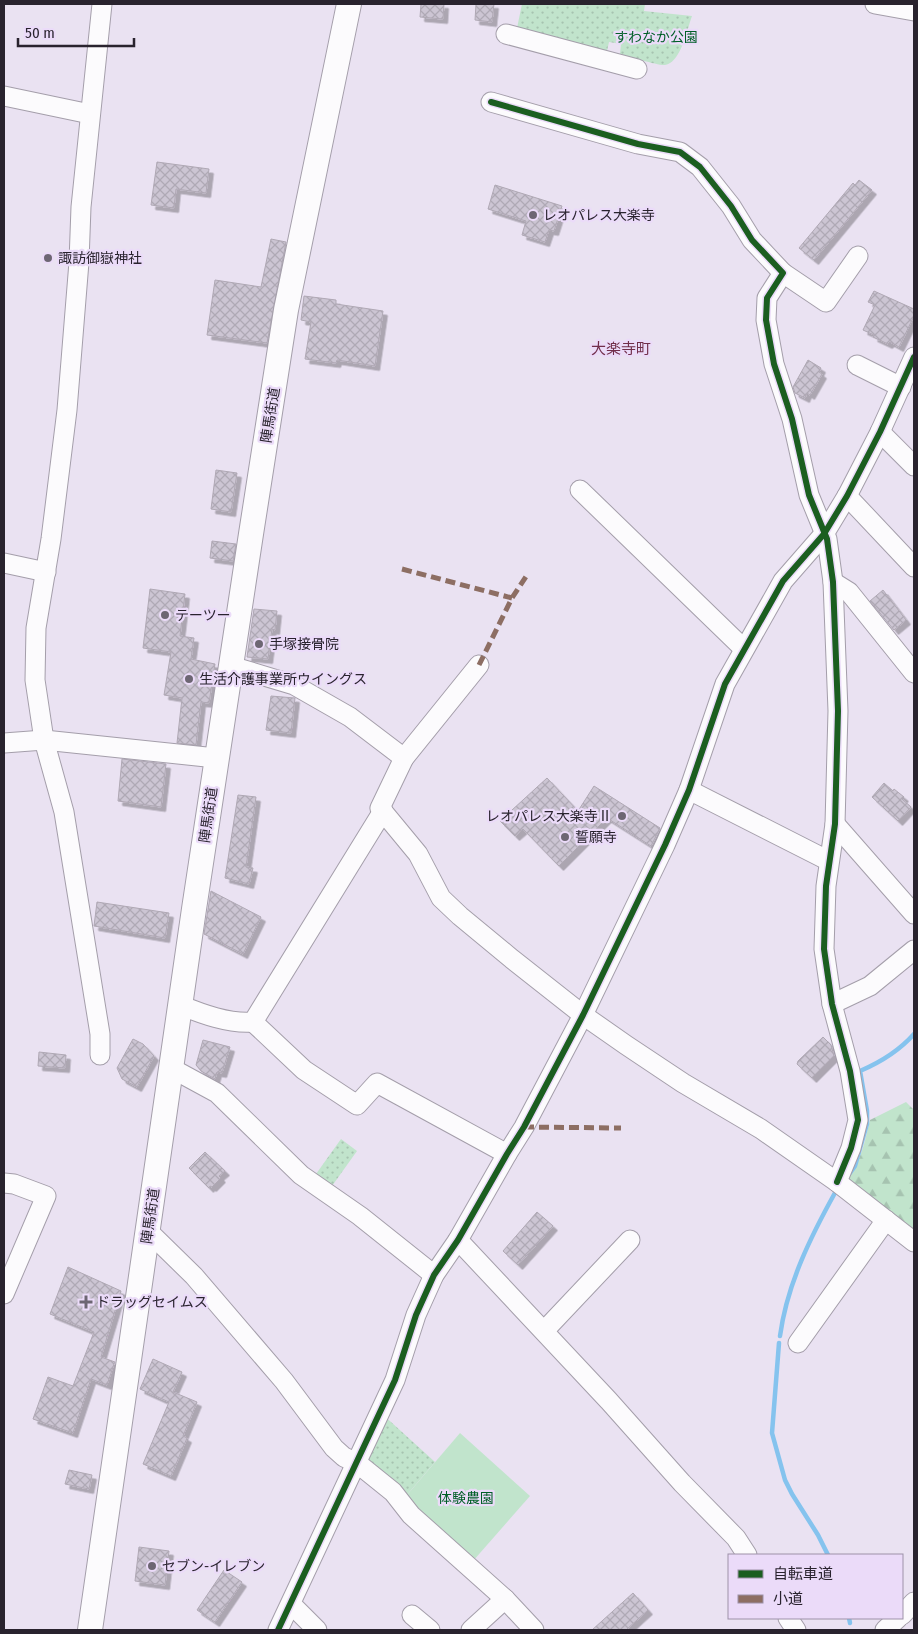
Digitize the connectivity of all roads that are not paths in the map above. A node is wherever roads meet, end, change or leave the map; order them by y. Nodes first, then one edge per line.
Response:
1 (102, 4) edge
2 (349, 4) edge
3 (875, 4) edge
4 (914, 11) edge
5 (506, 34) dead end
6 (637, 69) dead end
7 (4, 96) edge
8 (491, 102) dead end
9 (90, 114) junction
10 (858, 256) dead end
11 (783, 273) junction
12 (914, 357) edge
13 (857, 365) dead end
14 (901, 386) junction
15 (880, 432) junction
16 (914, 466) edge
17 (580, 490) dead end
18 (848, 496) junction
19 (824, 534) junction
20 (4, 563) edge
21 (914, 567) edge
22 (46, 572) junction
23 (833, 582) junction
24 (744, 650) junction
25 (479, 665) dead end
26 (231, 666) junction
27 (914, 673) edge
28 (44, 740) junction
29 (4, 742) edge
30 (216, 758) junction
31 (404, 758) junction
32 (689, 790) junction
33 (383, 811) junction
34 (835, 824) junction
35 (829, 861) junction
36 (914, 914) edge
37 (914, 950) edge
38 (832, 1004) junction
39 (180, 1005) junction
40 (583, 1015) junction
41 (253, 1022) junction
42 (100, 1055) dead end
43 (171, 1068) junction
44 (507, 1154) junction
45 (837, 1182) junction
46 (4, 1183) edge
47 (886, 1220) junction
48 (148, 1231) junction
49 (458, 1240) junction
50 (630, 1240) dead end
51 (914, 1242) edge
52 (12, 1259) edge
53 (434, 1275) junction
54 (4, 1294) edge
55 (544, 1331) junction
56 (798, 1344) dead end
57 (357, 1463) junction
58 (746, 1554) edge
59 (505, 1599) junction
60 (914, 1602) edge
61 (291, 1604) junction
62 (903, 1614) edge
63 (412, 1615) dead end
64 (789, 1619) edge
65 (897, 1619) edge
66 (90, 1630) edge
67 (278, 1630) edge
68 (316, 1630) edge
69 (430, 1630) edge
70 (471, 1630) edge
71 (534, 1630) edge
72 (796, 1630) edge
73 (885, 1630) edge

1 - 9 street
2 - 26 main road, 陣馬街道
3 - 4 street
5 - 6 street
7 - 9 street
8 - 11 street
9 - 22 street
10 - 11 street
11 - 19 street
12 - 14 street
13 - 14 street
14 - 15 street
15 - 16 street
15 - 18 street
17 - 24 street
18 - 19 street
18 - 21 street
19 - 23 street
19 - 24 street
20 - 22 street
22 - 28 street
23 - 27 street
23 - 34 street
24 - 32 street
25 - 31 street
26 - 30 main road, 陣馬街道
26 - 31 street
28 - 29 street
28 - 30 street
28 - 42 street
30 - 39 main road, 陣馬街道
31 - 33 street
32 - 35 street
32 - 40 street
33 - 40 street
33 - 41 street
34 - 35 street
34 - 36 street
35 - 38 street
37 - 38 street
38 - 45 street
39 - 41 street
39 - 43 main road, 陣馬街道
40 - 44 street
40 - 45 street
41 - 44 street
43 - 48 main road, 陣馬街道
43 - 53 street
44 - 49 street
45 - 47 street
46 - 52 street
47 - 51 street
47 - 56 street
48 - 57 street
48 - 66 main road, 陣馬街道
49 - 53 street
49 - 55 street
50 - 55 street
52 - 54 street
53 - 57 street
55 - 58 street
57 - 59 street
57 - 61 street
59 - 70 street
59 - 71 street
60 - 62 street
61 - 67 street
61 - 68 street
63 - 69 street
64 - 72 street
65 - 73 street

